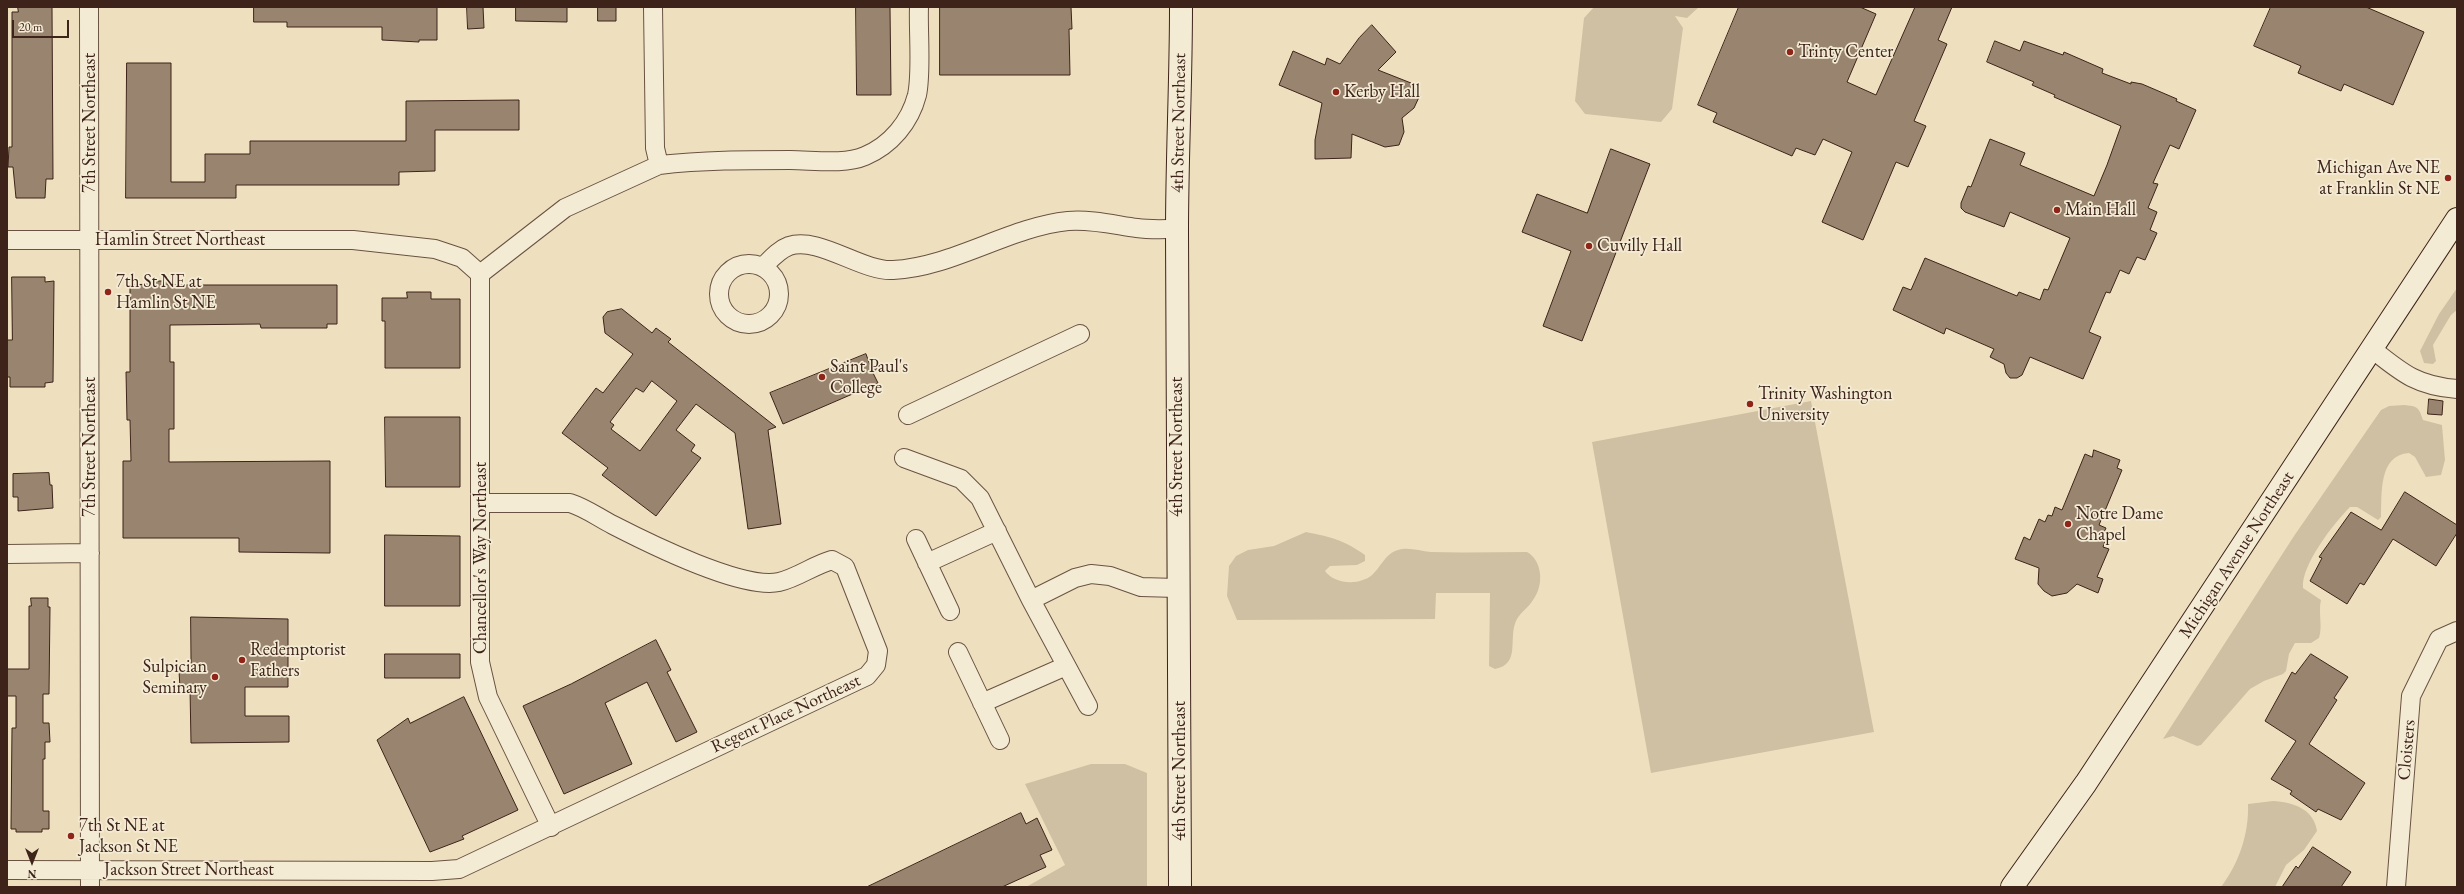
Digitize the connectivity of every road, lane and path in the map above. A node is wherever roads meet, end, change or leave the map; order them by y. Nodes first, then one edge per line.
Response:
1 (89, 7) edge
2 (653, 7) edge
3 (919, 7) edge
4 (1180, 7) edge
5 (659, 165) junction
6 (2457, 219) edge
7 (1176, 229) junction
8 (7, 240) edge
9 (90, 241) junction
10 (763, 267) dead end
11 (480, 274) junction
12 (1080, 334) dead end
13 (2372, 349) junction
14 (2457, 389) edge
15 (908, 415) dead end
16 (904, 458) dead end
17 (481, 503) junction
18 (996, 531) junction
19 (916, 540) dead end
20 (90, 553) junction
21 (7, 554) edge
22 (927, 563) junction
23 (1177, 588) junction
24 (1031, 600) junction
25 (950, 611) dead end
26 (2457, 631) edge
27 (958, 652) dead end
28 (1066, 666) junction
29 (982, 704) junction
30 (1088, 706) dead end
31 (1000, 740) dead end
32 (551, 827) junction
33 (7, 870) edge
34 (371, 870) joint
35 (90, 879) edge
36 (1180, 887) edge
37 (2012, 887) edge
38 (2396, 887) edge

1 - 9 street, 7th Street Northeast
2 - 5 street
3 - 5 street
4 - 7 street, 4th Street Northeast
5 - 11 street
6 - 13 street, Michigan Avenue Northeast
7 - 10 street
7 - 23 street, 4th Street Northeast
8 - 9 street, Hamlin Street Northeast
9 - 11 street, Hamlin Street Northeast
9 - 20 street, 7th Street Northeast
11 - 17 street, Chancellor's Way Northeast
12 - 15 street
13 - 14 street
13 - 37 street, Michigan Avenue Northeast
16 - 18 street
17 - 32 street, Chancellor's Way Northeast
17 - 32 street, Regent Place Northeast
18 - 22 street
18 - 24 street
19 - 22 street
20 - 21 street
20 - 35 street, 7th Street Northeast
22 - 25 street
23 - 24 street
23 - 36 street, 4th Street Northeast
24 - 28 street
26 - 38 street, Cloisters
27 - 29 street
28 - 29 street
28 - 30 street
29 - 31 street
32 - 34 street, Regent Place Northeast
33 - 35 street, Jackson Street Northeast
34 - 35 street, Jackson Street Northeast

